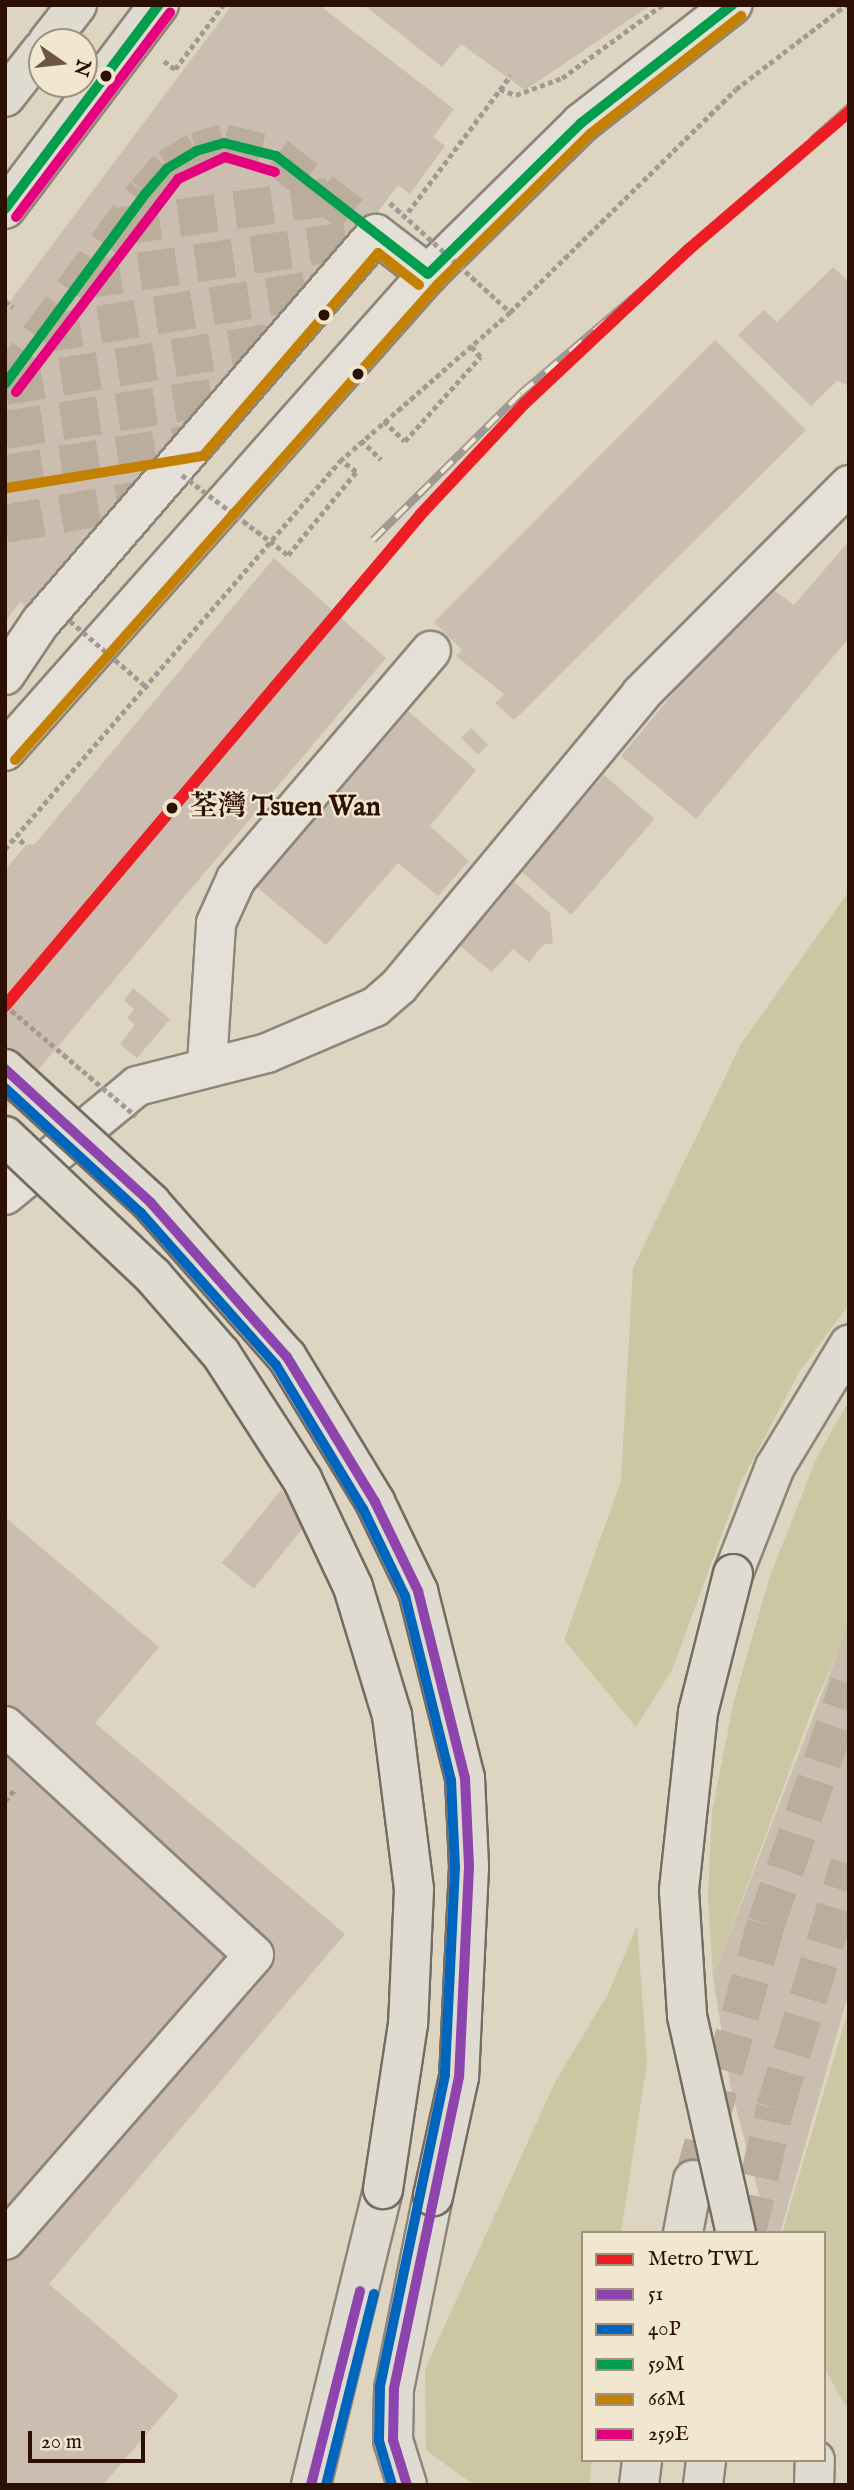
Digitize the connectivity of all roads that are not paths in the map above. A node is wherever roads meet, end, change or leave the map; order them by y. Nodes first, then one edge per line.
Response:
1 (77, 5) edge
2 (159, 5) edge
3 (732, 5) edge
4 (59, 28) edge
5 (28, 68) edge
6 (5, 97) edge
7 (5, 209) edge
8 (428, 274) junction
9 (849, 485) edge
10 (431, 651) dead end
11 (5, 675) edge
12 (5, 751) edge
13 (207, 1064) junction
14 (5, 1069) edge
15 (5, 1136) edge
16 (5, 1195) edge
17 (849, 1345) edge
18 (5, 1726) edge
19 (693, 2180) tunnel mouth
20 (683, 2231) edge
21 (736, 2231) edge
22 (5, 2240) edge
23 (642, 2462) edge
24 (706, 2462) edge
25 (815, 2462) edge
26 (311, 2485) edge
27 (407, 2485) edge
28 (639, 2485) edge
29 (703, 2485) edge
30 (814, 2485) edge

1 - 4 main road
2 - 7 main road
3 - 8 street
5 - 6 main road
8 - 11 street
8 - 12 street
9 - 13 street
10 - 13 street
13 - 16 street
14 - 27 main road, bridge
15 - 26 main road, bridge
17 - 21 main road, bridge
18 - 22 street
19 - 20 main road
23 - 28 main road
24 - 29 main road
25 - 30 main road

